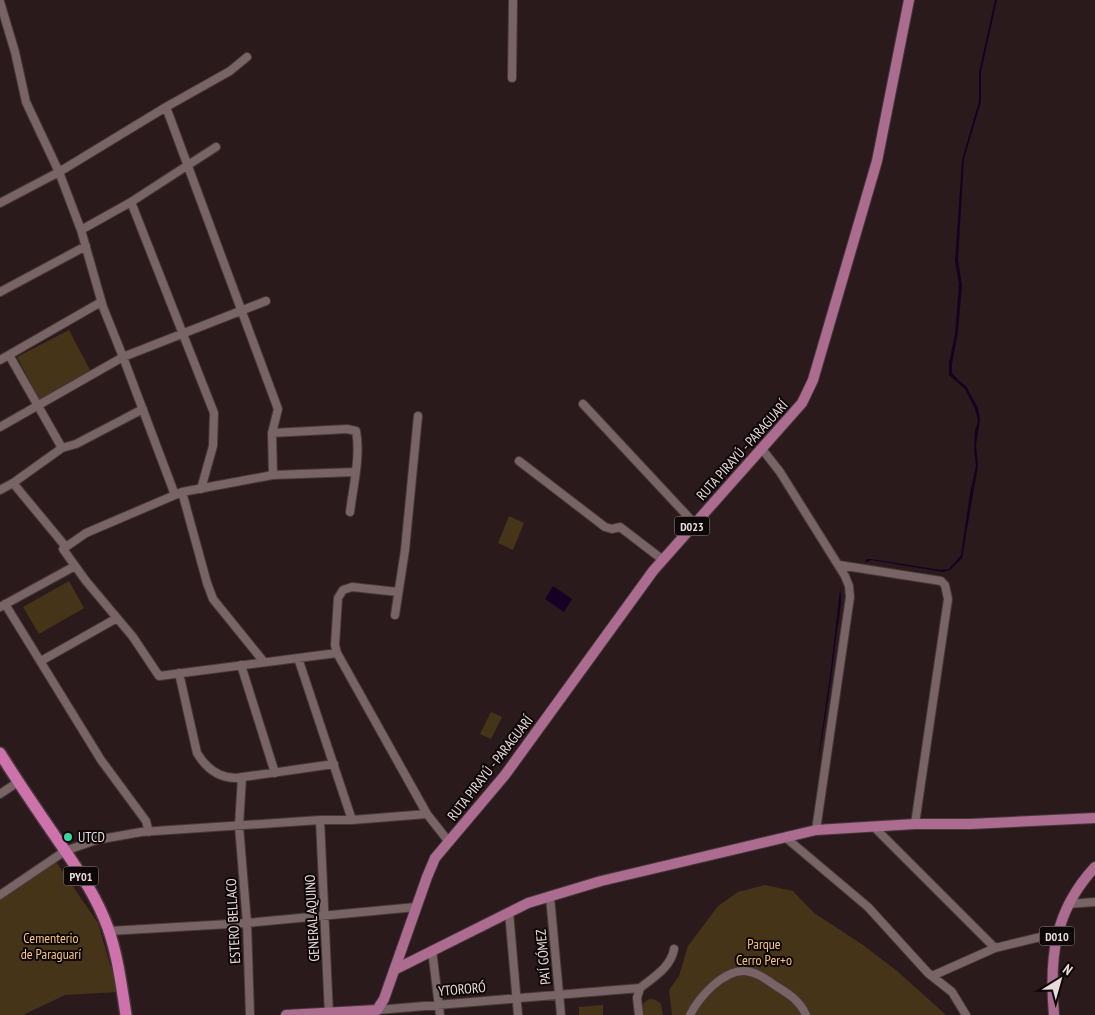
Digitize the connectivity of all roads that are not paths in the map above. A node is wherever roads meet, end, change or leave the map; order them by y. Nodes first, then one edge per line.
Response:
1 (512, 0) edge
2 (909, 0) edge
3 (0, 2) edge
4 (247, 57) dead end
5 (512, 78) dead end
6 (166, 107) junction
7 (216, 147) dead end
8 (187, 165) junction
9 (59, 172) junction
10 (131, 202) junction
11 (0, 203) edge
12 (81, 230) junction
13 (86, 246) junction
14 (0, 292) edge
15 (266, 301) dead end
16 (101, 302) junction
17 (241, 311) junction
18 (183, 334) junction
19 (9, 355) junction
20 (123, 357) junction
21 (0, 360) edge
22 (583, 404) dead end
23 (38, 406) junction
24 (142, 409) junction
25 (418, 416) dead end
26 (0, 427) edge
27 (272, 432) junction
28 (62, 448) junction
29 (762, 448) junction
30 (519, 460) dead end
31 (355, 472) junction
32 (272, 475) junction
33 (13, 483) junction
34 (201, 489) junction
35 (0, 490) edge
36 (179, 494) junction
37 (350, 512) dead end
38 (694, 524) junction
39 (66, 547) junction
40 (663, 560) junction
41 (839, 565) junction
42 (75, 566) junction
43 (398, 592) junction
44 (2, 606) edge
45 (395, 615) dead end
46 (117, 618) junction
47 (337, 653) junction
48 (298, 658) junction
49 (40, 661) junction
50 (264, 662) junction
51 (241, 665) junction
52 (179, 673) junction
53 (0, 753) edge
54 (334, 764) junction
55 (275, 772) junction
56 (242, 777) junction
57 (18, 782) junction
58 (0, 794) edge
59 (427, 814) junction
60 (1095, 818) edge
61 (320, 820) junction
62 (352, 820) junction
63 (915, 824) junction
64 (239, 826) junction
65 (873, 826) junction
66 (816, 830) junction
67 (149, 832) junction
68 (785, 837) junction
69 (449, 842) junction
70 (65, 851) junction
71 (1095, 867) edge
72 (0, 895) edge
73 (550, 897) junction
74 (1095, 902) edge
75 (1068, 904) junction
76 (416, 907) junction
77 (509, 912) junction
78 (325, 915) junction
79 (247, 923) junction
80 (109, 931) junction
81 (1057, 932) junction
82 (995, 948) junction
83 (674, 949) dead end
84 (432, 950) junction
85 (394, 970) junction
86 (932, 976) junction
87 (640, 988) junction
88 (560, 995) junction
89 (516, 998) junction
90 (439, 1004) junction
91 (375, 1013) edge
92 (330, 1014) edge
93 (126, 1015) edge
94 (250, 1015) edge
95 (286, 1015) edge
96 (440, 1015) edge
97 (518, 1015) edge
98 (562, 1015) edge
99 (639, 1015) edge
100 (690, 1015) edge
101 (806, 1015) edge
102 (966, 1015) edge
103 (1054, 1015) edge

1 - 5 street
2 - 29 main road, RUTA PIRAYÚ - PARAGUARÍ / D023
3 - 9 street
4 - 6 street
6 - 8 street
6 - 9 street
7 - 8 street
8 - 10 street
8 - 17 street
9 - 11 street
9 - 12 street
10 - 12 street
10 - 18 street
12 - 13 street
13 - 14 street
13 - 16 street
15 - 17 street
16 - 19 street
16 - 20 street
17 - 18 street
17 - 27 street
18 - 20 street
18 - 34 street
19 - 21 street
19 - 23 street
20 - 23 street
20 - 24 street
22 - 38 street
23 - 26 street
23 - 28 street
24 - 28 street
24 - 36 street
25 - 43 street
27 - 31 street
27 - 32 street
28 - 33 street
29 - 38 main road, RUTA PIRAYÚ - PARAGUARÍ / D023
29 - 41 street
30 - 40 street
31 - 32 street
31 - 37 street
32 - 34 street
33 - 35 street
33 - 39 street
34 - 36 street
36 - 39 street
36 - 50 street
38 - 40 main road, RUTA PIRAYÚ - PARAGUARÍ / D023
39 - 42 street
40 - 69 main road, RUTA PIRAYÚ - PARAGUARÍ / D023
41 - 63 street
41 - 66 street
42 - 44 street
42 - 46 street
43 - 45 street
43 - 47 street
44 - 49 street
46 - 49 street
46 - 52 street
47 - 48 street
47 - 59 street
48 - 50 street
48 - 54 street
49 - 67 street
50 - 51 street
51 - 52 street
51 - 55 street
52 - 56 street
53 - 57 highway, PY01
54 - 55 street
54 - 62 street
55 - 56 street
56 - 64 street, ESTERO BELLACO
57 - 58 street
57 - 70 highway, PY01
59 - 62 street
59 - 69 street
60 - 63 main road
61 - 62 street
61 - 64 street
61 - 78 street, GENERAL AQUINO
63 - 65 main road
64 - 67 street
64 - 79 street, ESTERO BELLACO
65 - 66 main road
65 - 82 street
66 - 68 main road
67 - 70 street
68 - 73 main road
68 - 86 street
69 - 76 main road, RUTA PIRAYÚ - PARAGUARÍ / D023
70 - 72 street
70 - 80 highway, PY01
71 - 75 main road, D010
73 - 77 main road
73 - 88 street, PA'Í GÓMEZ
74 - 75 street
75 - 81 main road, D010
76 - 78 street
76 - 85 main road, RUTA PIRAYÚ - PARAGUARÍ / D023
77 - 84 main road
77 - 89 street
78 - 79 street
78 - 92 street, GENERAL AQUINO
79 - 80 street
79 - 94 street, ESTERO BELLACO
80 - 93 highway, PY01
81 - 82 street
81 - 103 main road, D010
82 - 86 street
83 - 87 street
84 - 85 main road
84 - 90 street
85 - 91 main road, RUTA PIRAYÚ - PARAGUARÍ / D023
86 - 102 street
87 - 88 street, YTORORÓ
87 - 99 street
88 - 89 street, YTORORÓ
88 - 98 street, PA'Í GÓMEZ
89 - 90 street, YTORORÓ
89 - 97 street
90 - 91 street, YTORORÓ
90 - 96 street
91 - 92 main road, YTORORÓ
92 - 95 main road, YTORORÓ
100 - 101 street

